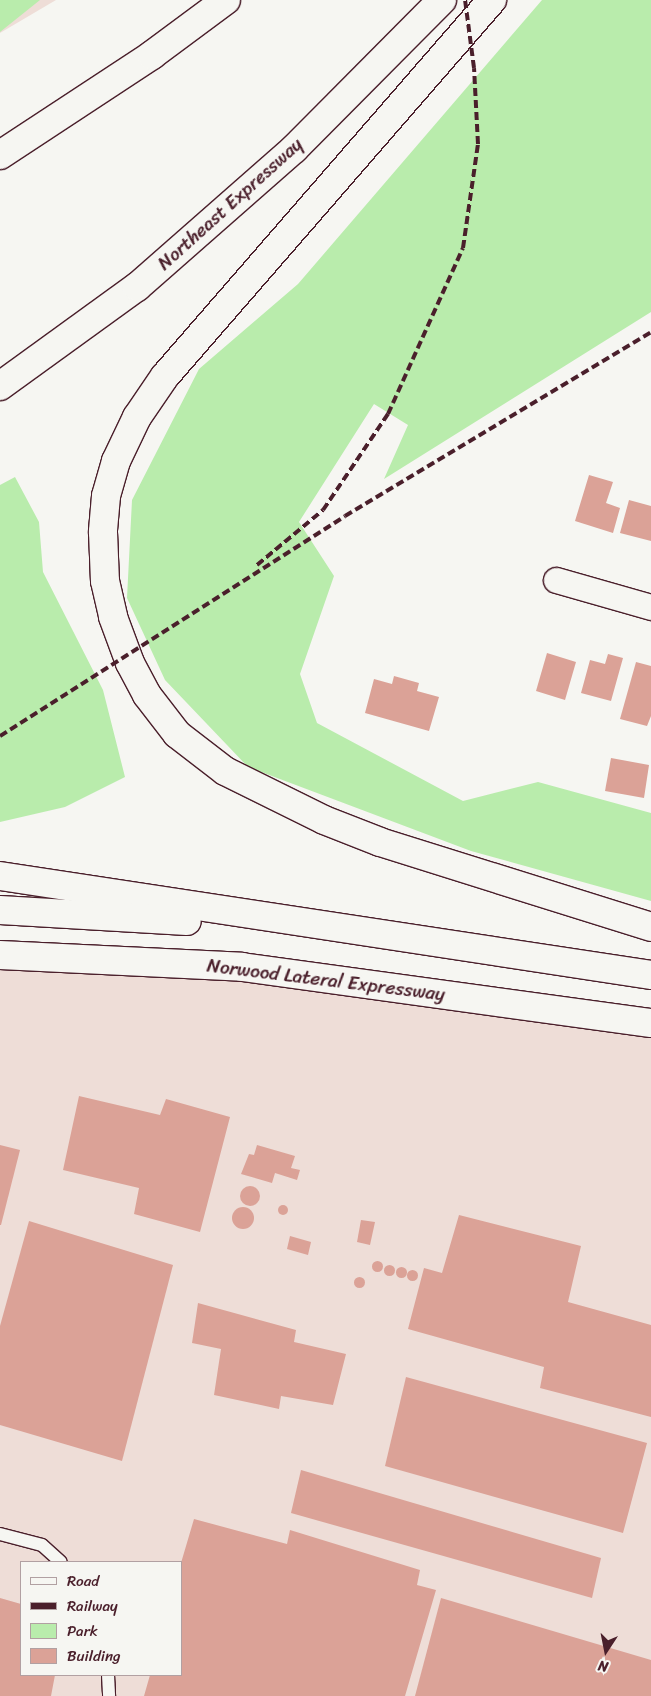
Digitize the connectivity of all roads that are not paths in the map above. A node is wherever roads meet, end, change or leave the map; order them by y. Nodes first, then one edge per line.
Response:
1 (226, 0) edge
2 (442, 0) edge
3 (492, 0) edge
4 (0, 155) edge
5 (0, 386) edge
6 (556, 580) dead end
7 (651, 607) edge
8 (0, 876) edge
9 (0, 910) edge
10 (326, 926) junction
11 (651, 927) edge
12 (0, 955) edge
13 (651, 974) edge
14 (651, 1023) edge
15 (0, 1534) edge
16 (60, 1561) edge
17 (108, 1676) edge
18 (109, 1696) edge

1 - 4 highway
2 - 5 highway, Northeast Expressway
3 - 11 highway
6 - 7 street
8 - 10 highway
9 - 10 highway
10 - 13 highway
12 - 14 highway, Norwood Lateral Expressway
15 - 16 lane
17 - 18 lane

